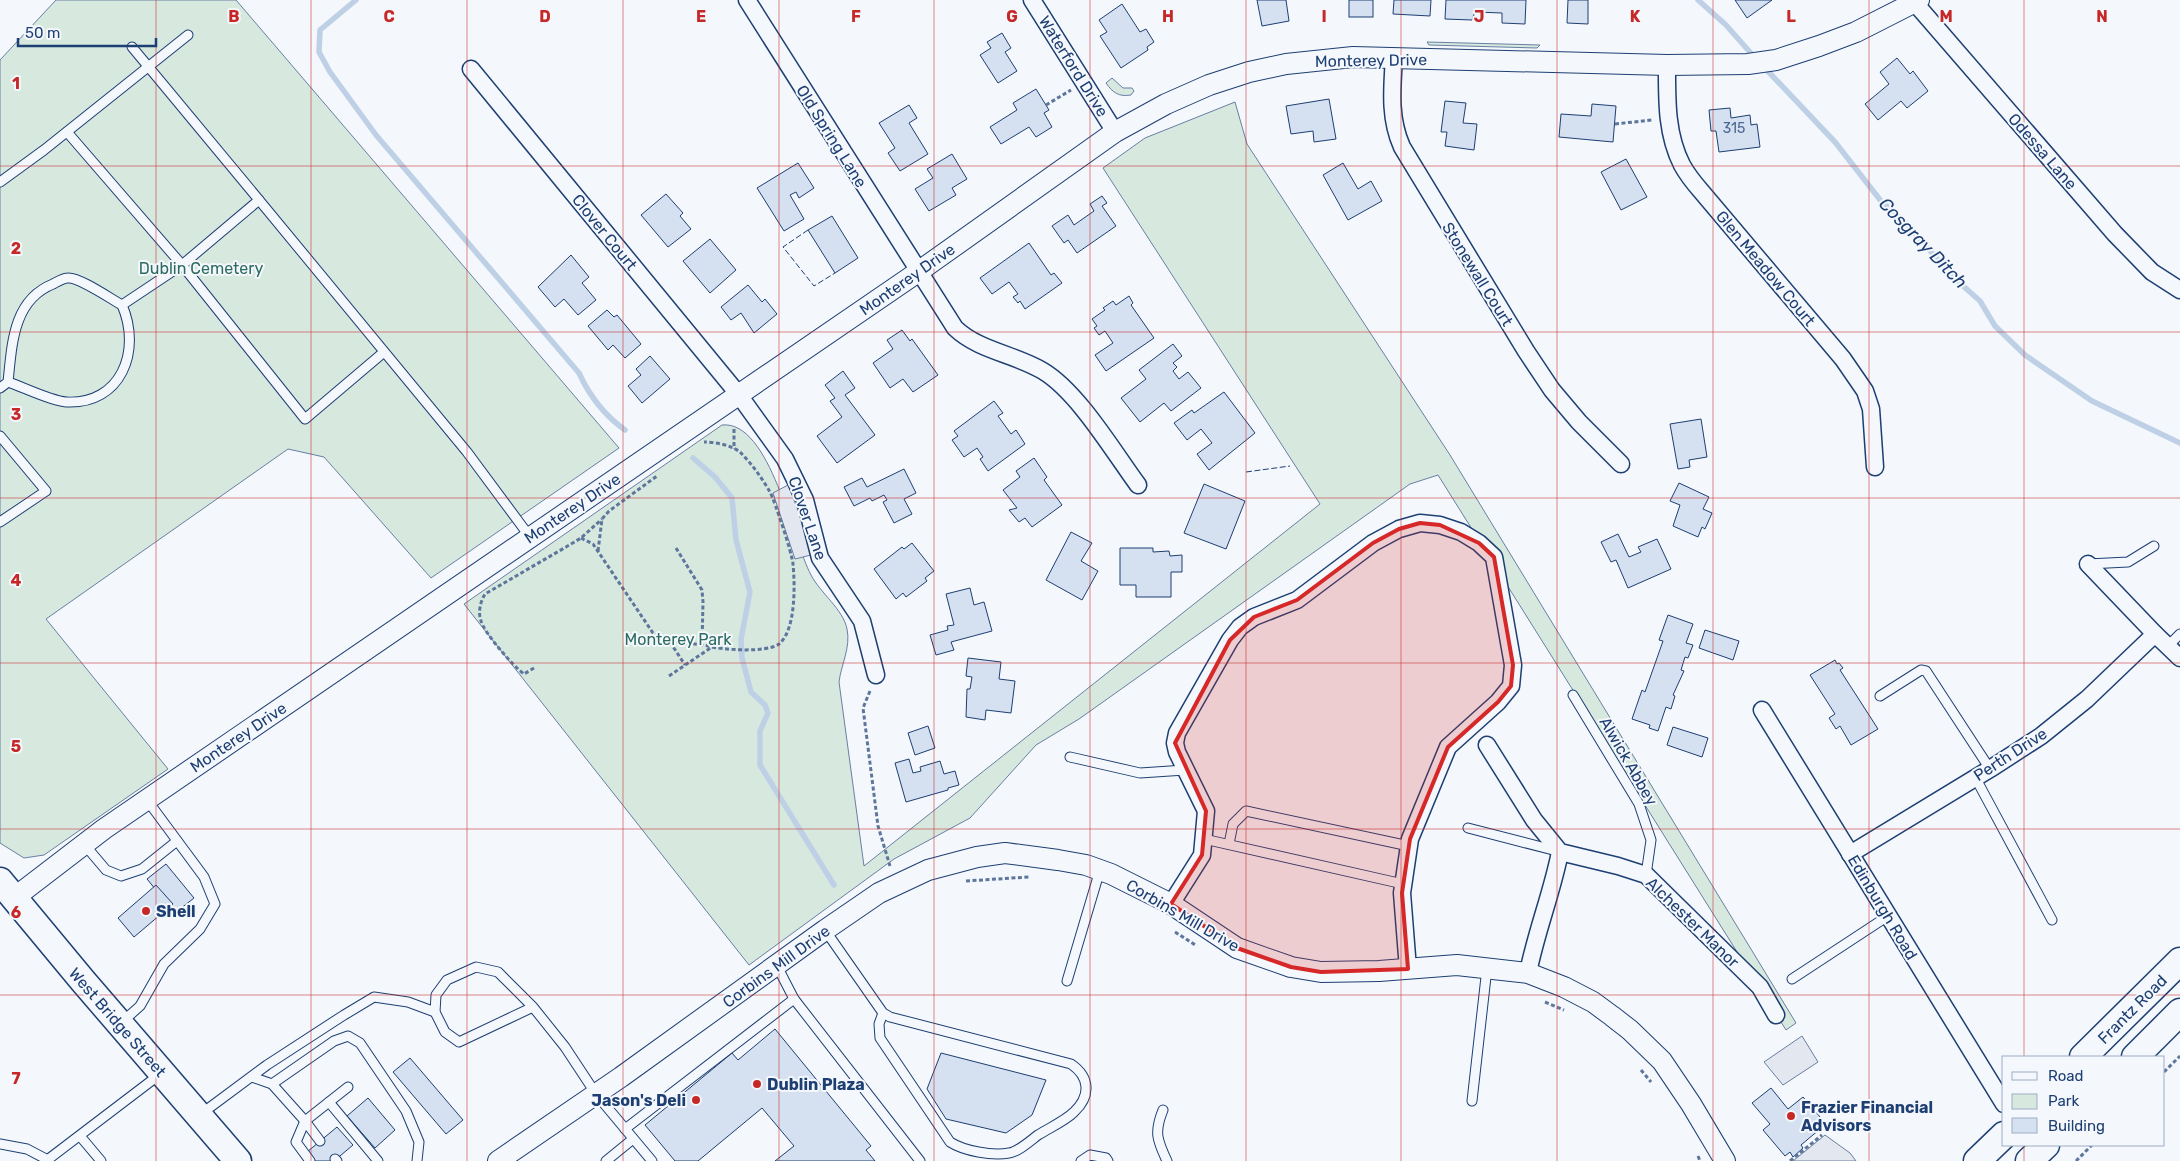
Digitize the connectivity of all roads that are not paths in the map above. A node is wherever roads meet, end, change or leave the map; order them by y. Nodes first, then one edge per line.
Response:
1 (747, 0) edge
2 (1032, 0) edge
3 (1917, 1) edge
4 (188, 35) dead end
5 (132, 47) dead end
6 (1394, 58) junction
7 (1667, 65) junction
8 (148, 67) junction
9 (471, 69) dead end
10 (67, 132) junction
11 (1116, 132) junction
12 (0, 182) edge
13 (259, 200) junction
14 (182, 265) junction
15 (918, 272) junction
16 (2180, 290) edge
17 (122, 305) junction
18 (384, 352) junction
19 (4, 385) edge
20 (739, 395) junction
21 (0, 436) edge
22 (1621, 464) dead end
23 (1875, 467) dead end
24 (1138, 485) dead end
25 (0, 522) edge
26 (530, 537) junction
27 (2154, 546) dead end
28 (2088, 564) joint
29 (2155, 634) junction
30 (2180, 634) edge
31 (2168, 646) junction
32 (2180, 658) edge
33 (876, 675) road end
34 (1573, 695) dead end
35 (1880, 696) dead end
36 (1762, 710) dead end
37 (1486, 745) dead end
38 (1070, 757) dead end
39 (1186, 770) junction
40 (1990, 770) junction
41 (1975, 777) junction
42 (146, 800) junction
43 (1468, 828) dead end
44 (1204, 839) junction
45 (177, 841) junction
46 (84, 844) junction
47 (1228, 844) junction
48 (1409, 846) junction
49 (1560, 852) junction
50 (1850, 854) junction
51 (1100, 870) junction
52 (1646, 875) junction
53 (1404, 884) junction
54 (7, 889) edge
55 (1171, 904) junction
56 (1888, 916) junction
57 (2052, 920) dead end
58 (825, 930) junction
59 (2180, 960) edge
60 (777, 966) junction
61 (1486, 968) junction
62 (1408, 969) junction
63 (1528, 973) junction
64 (1792, 979) dead end
65 (1067, 981) dead end
66 (794, 999) junction
67 (533, 1007) junction
68 (435, 1012) junction
69 (2180, 1012) edge
70 (884, 1013) junction
71 (1776, 1015) dead end
72 (120, 1023) junction
73 (2084, 1056) edge
74 (2136, 1056) edge
75 (162, 1073) junction
76 (252, 1076) junction
77 (272, 1084) junction
78 (348, 1087) dead end
79 (596, 1094) junction
80 (1472, 1101) dead end
81 (2002, 1101) edge
82 (329, 1102) junction
83 (1164, 1110) dead end
84 (199, 1116) junction
85 (305, 1121) junction
86 (625, 1129) junction
87 (80, 1136) junction
88 (2002, 1137) edge
89 (633, 1139) junction
90 (320, 1141) dead end
91 (0, 1144) edge
92 (47, 1160) edge
93 (101, 1161) edge
94 (238, 1161) edge
95 (310, 1161) edge
96 (378, 1161) edge
97 (417, 1161) edge
98 (498, 1161) edge
99 (606, 1161) edge
100 (652, 1161) edge
101 (920, 1161) edge
102 (1081, 1161) edge
103 (1108, 1161) edge
104 (1167, 1161) edge
105 (1725, 1161) edge
106 (1977, 1161) edge

1 - 15 street, Old Spring Lane
2 - 11 street, Waterford Drive
3 - 7 street, Monterey Drive
3 - 16 street, Odessa Lane
4 - 8 lane
5 - 8 lane
6 - 7 street, Monterey Drive
6 - 11 street, Monterey Drive
6 - 22 street, Stonewall Court
7 - 23 street, Glen Meadow Court
8 - 10 lane
8 - 13 lane
9 - 20 street, Clover Court
10 - 12 lane
10 - 14 lane
11 - 15 street, Monterey Drive
13 - 14 lane
13 - 18 lane
14 - 17 lane
14 - 18 lane
15 - 20 street, Monterey Drive
15 - 24 street, Old Spring Lane
17 - 19 lane
17 - 19 lane
18 - 26 lane
20 - 26 street, Monterey Drive
20 - 33 street, Clover Lane
21 - 25 lane
26 - 42 street, Monterey Drive
27 - 28 lane
28 - 29 street
29 - 31 street
29 - 40 street, Perth Drive
30 - 31 lane
31 - 32 street
34 - 52 lane, Alwick Abbey
35 - 40 lane
36 - 50 street, Edinburgh Road
37 - 49 street
38 - 39 lane
39 - 44 street
39 - 48 street
40 - 41 street, Perth Drive
41 - 50 street, Perth Drive
41 - 57 lane
42 - 45 lane
42 - 46 street, Monterey Drive
43 - 49 lane, Alchester Manor
44 - 47 lane
44 - 55 street
45 - 46 lane
45 - 72 lane
46 - 54 street, Monterey Drive
47 - 48 lane
47 - 53 lane
48 - 53 street
49 - 52 street, Alchester Manor
49 - 63 street
50 - 56 street, Edinburgh Road
51 - 55 street, Corbins Mill Drive
51 - 58 street, Corbins Mill Drive
51 - 65 lane
52 - 71 street, Alchester Manor
53 - 62 street
54 - 72 main road, West Bridge Street
55 - 62 street, Corbins Mill Drive
56 - 64 lane
56 - 81 street, Edinburgh Road
58 - 60 street, Corbins Mill Drive
58 - 70 lane
59 - 73 main road, Frantz Road
60 - 66 lane
60 - 79 street, Corbins Mill Drive
61 - 62 street, Corbins Mill Drive
61 - 63 street, Corbins Mill Drive
61 - 80 lane
63 - 105 street, Corbins Mill Drive
66 - 86 lane
66 - 101 lane
67 - 68 lane
67 - 68 lane
67 - 79 lane
68 - 76 lane
69 - 74 main road
70 - 70 lane
72 - 75 main road, West Bridge Street
75 - 84 main road, West Bridge Street
75 - 87 lane
76 - 77 lane
76 - 84 lane
77 - 85 lane
77 - 97 lane
78 - 82 lane
79 - 86 lane
79 - 98 street, Corbins Mill Drive
82 - 85 lane
82 - 96 lane
83 - 104 lane
84 - 94 main road, West Bridge Street
85 - 90 lane
85 - 95 lane
86 - 89 lane
87 - 92 lane
87 - 93 lane
88 - 106 main road
89 - 99 lane
89 - 100 lane
91 - 92 lane
102 - 103 lane

